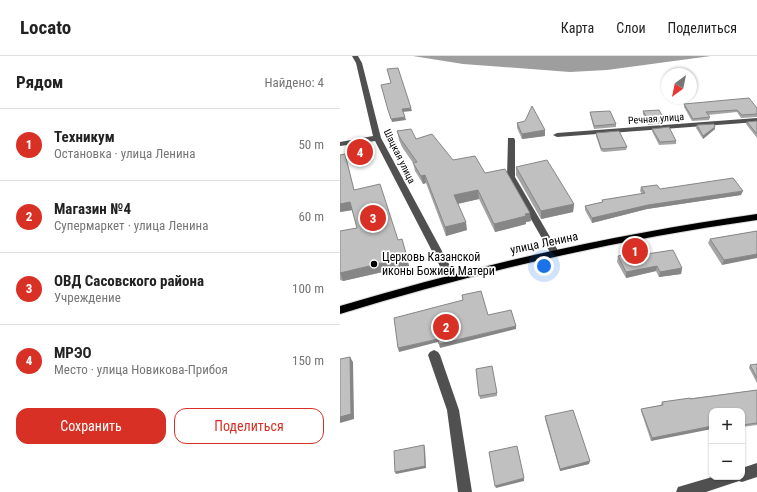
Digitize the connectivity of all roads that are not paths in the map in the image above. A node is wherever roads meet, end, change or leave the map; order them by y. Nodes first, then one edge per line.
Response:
1 (355, 56) edge
2 (757, 120) edge
3 (557, 136) dead end
4 (377, 138) junction
5 (511, 140) dead end
6 (340, 144) edge
7 (757, 217) edge
8 (555, 254) junction
9 (451, 277) junction
10 (340, 310) edge
11 (434, 355) dead end
12 (757, 470) edge
13 (745, 474) edge
14 (726, 480) edge
15 (698, 490) edge
16 (465, 492) edge
17 (684, 492) edge

1 - 4 street, Шацкая улица
2 - 3 street, Речная улица
4 - 6 street
4 - 9 street, Шацкая улица
5 - 8 street
7 - 8 main road, улица Ленина
8 - 9 main road, улица Ленина
9 - 10 main road, улица Ленина
11 - 16 street
12 - 13 street
14 - 15 street
15 - 17 street

